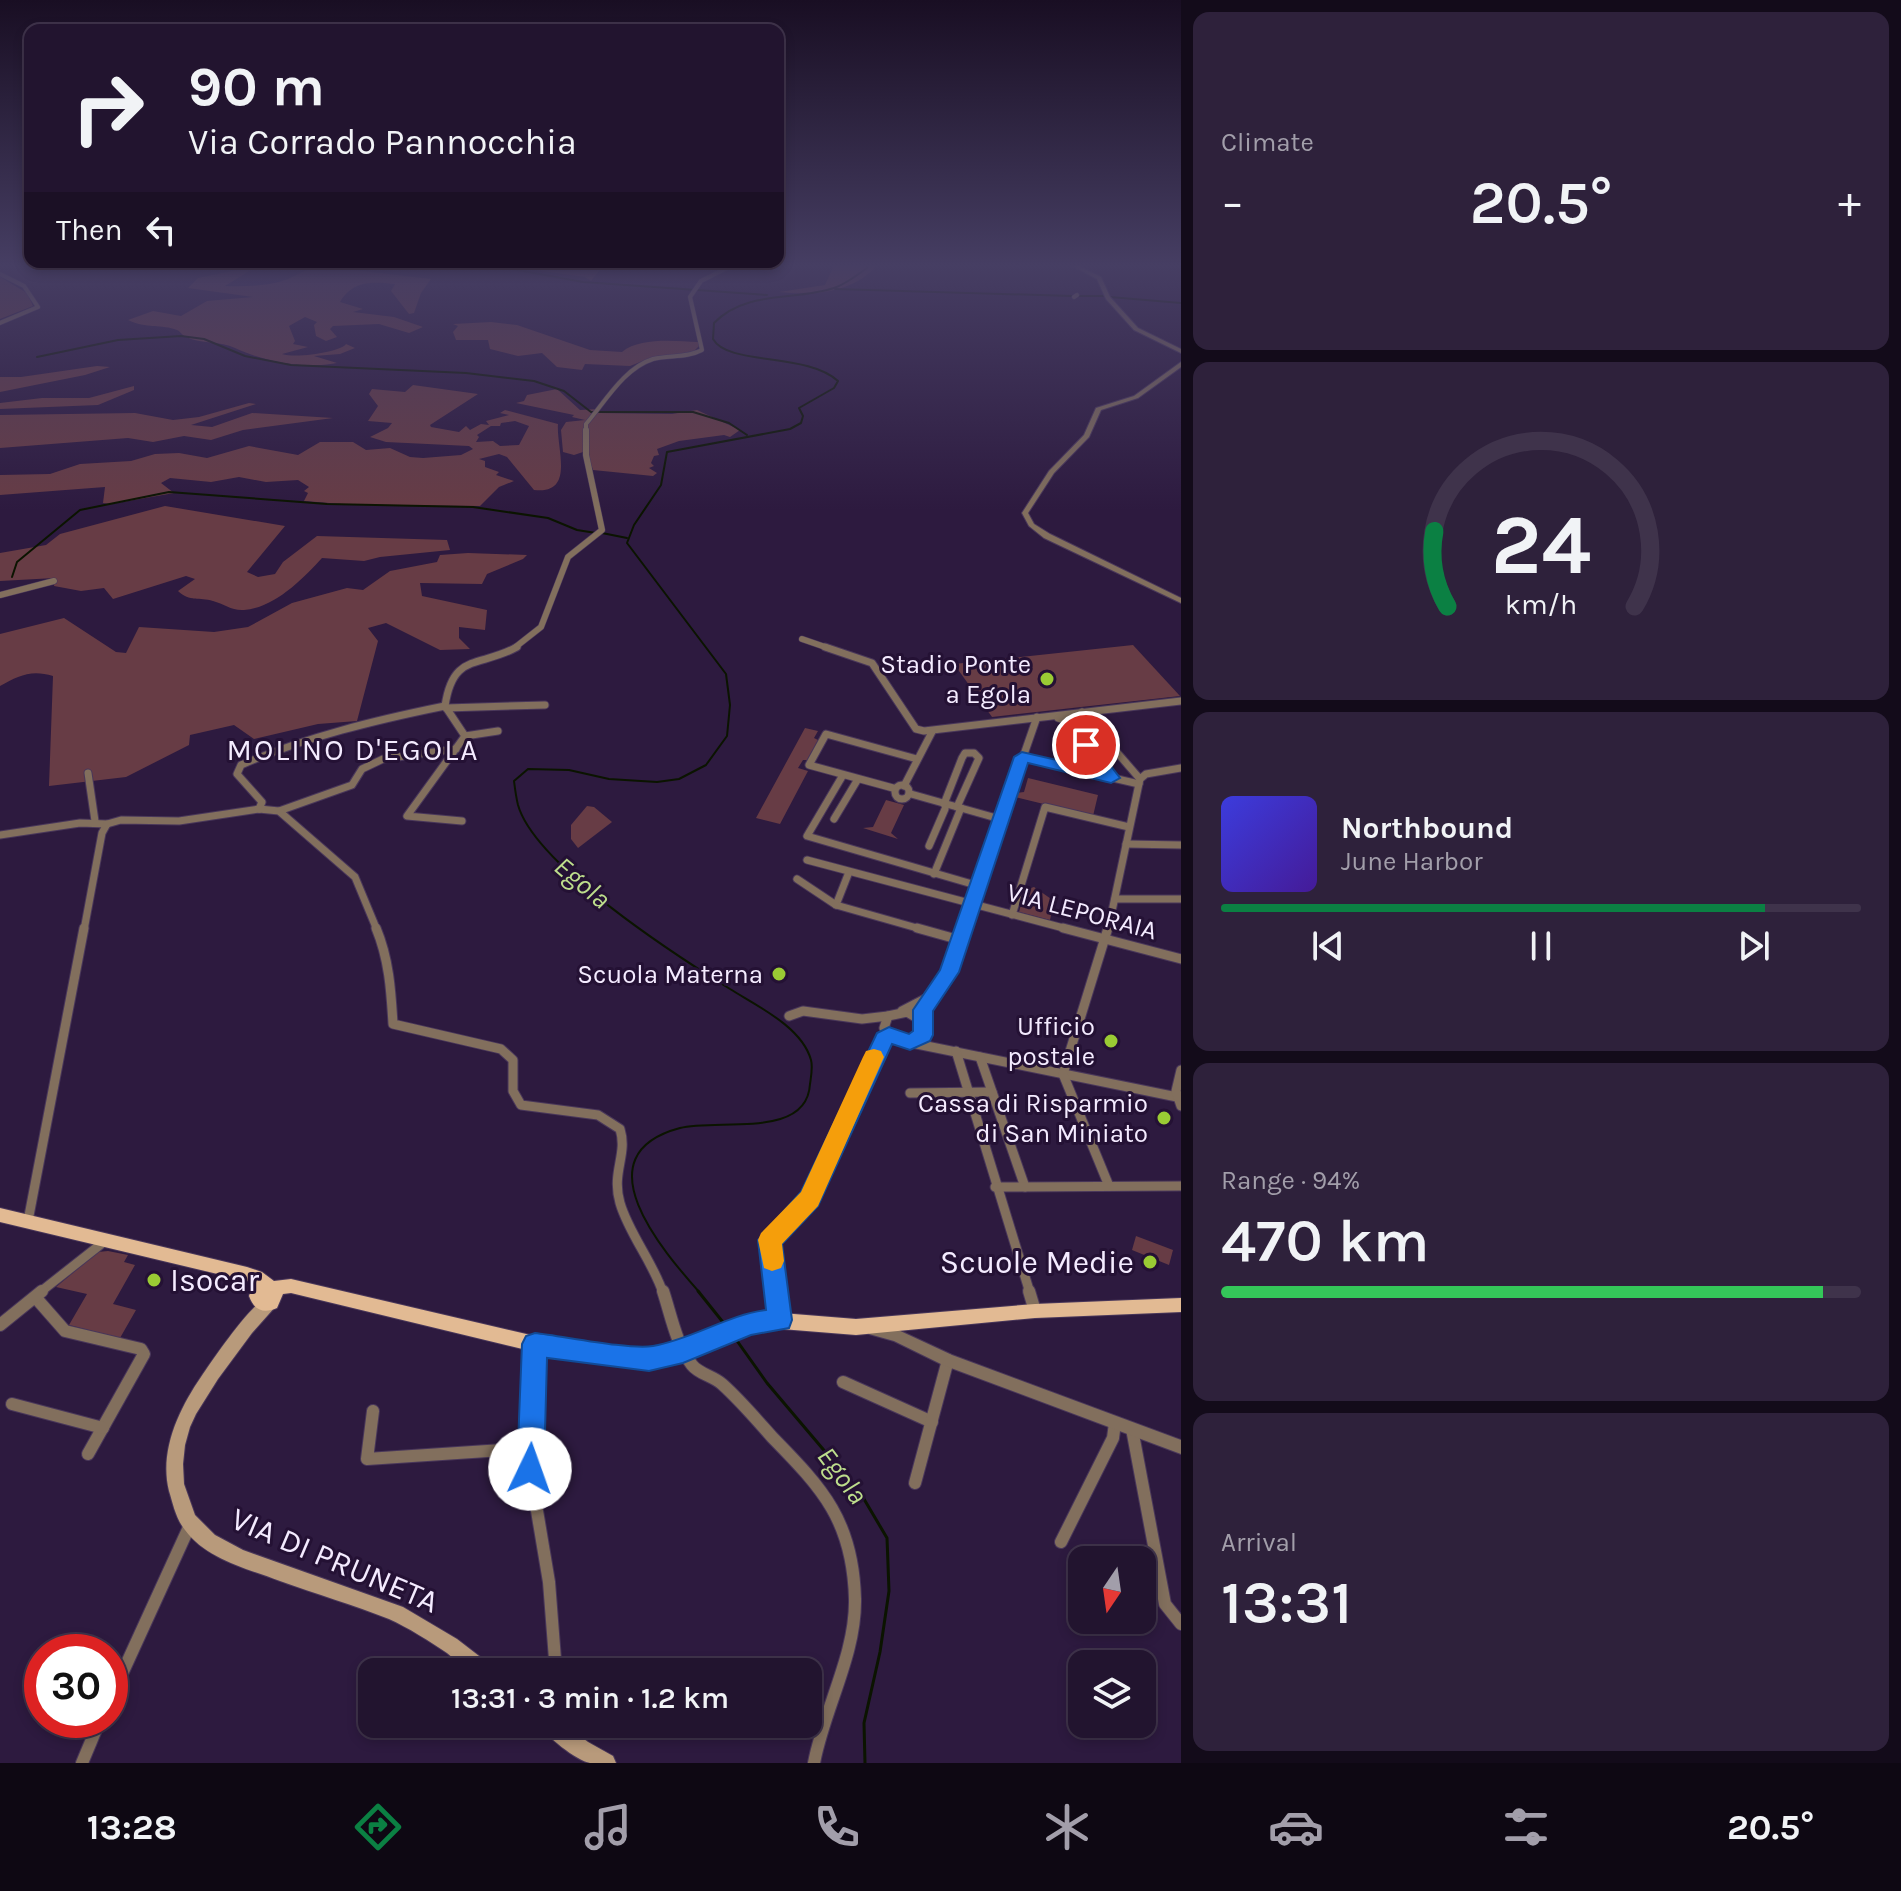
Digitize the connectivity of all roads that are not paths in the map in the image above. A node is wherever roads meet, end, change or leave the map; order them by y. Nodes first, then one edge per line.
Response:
1 (702, 345) edge
2 (1181, 364) edge
3 (1181, 371) edge
4 (1171, 372) junction
5 (54, 581) dead end
6 (0, 595) edge
7 (1181, 601) edge
8 (802, 639) dead end
9 (1181, 701) edge
10 (545, 705) dead end
11 (446, 707) junction
12 (1082, 712) junction
13 (1050, 716) junction
14 (1037, 717) junction
15 (1098, 730) junction
16 (498, 731) dead end
17 (932, 732) junction
18 (465, 736) junction
19 (1086, 745) dead end
20 (456, 749) junction
21 (1022, 757) junction
22 (917, 759) junction
23 (1181, 768) edge
24 (88, 773) dead end
25 (843, 775) junction
26 (1111, 778) junction
27 (858, 779) junction
28 (1140, 782) junction
29 (904, 786) junction
30 (893, 788) junction
31 (911, 794) junction
32 (829, 799) junction
33 (843, 803) junction
34 (944, 806) junction
35 (959, 808) junction
36 (259, 809) junction
37 (279, 811) junction
38 (834, 819) dead end
39 (1000, 819) junction
40 (95, 821) junction
41 (462, 821) dead end
42 (107, 824) junction
43 (1129, 827) junction
44 (936, 830) junction
45 (950, 834) junction
46 (0, 835) edge
47 (1126, 844) junction
48 (1181, 845) edge
49 (929, 846) dead end
50 (807, 860) dead end
51 (849, 872) junction
52 (934, 874) junction
53 (797, 879) dead end
54 (979, 886) junction
55 (1115, 899) junction
56 (1181, 899) edge
57 (836, 905) junction
58 (972, 905) junction
59 (1012, 915) junction
60 (1106, 939) junction
61 (960, 940) junction
62 (1181, 959) edge
63 (936, 992) junction
64 (901, 1012) junction
65 (789, 1016) dead end
66 (888, 1016) junction
67 (862, 1019) junction
68 (923, 1026) junction
69 (888, 1034) junction
70 (910, 1042) junction
71 (931, 1046) junction
72 (956, 1051) junction
73 (980, 1057) junction
74 (1181, 1070) edge
75 (1063, 1074) junction
76 (992, 1092) junction
77 (910, 1093) dead end
78 (968, 1093) junction
79 (1179, 1101) edge
80 (1109, 1186) junction
81 (1181, 1186) edge
82 (995, 1187) junction
83 (1025, 1187) junction
84 (0, 1215) edge
85 (28, 1221) junction
86 (105, 1240) junction
87 (267, 1294) junction
88 (36, 1298) junction
89 (1181, 1305) edge
90 (1035, 1311) junction
91 (935, 1319) junction
92 (780, 1320) junction
93 (0, 1325) edge
94 (885, 1326) junction
95 (856, 1327) junction
96 (535, 1344) junction
97 (925, 1348) junction
98 (683, 1351) junction
99 (948, 1360) junction
100 (843, 1382) dead end
101 (12, 1404) dead end
102 (373, 1411) dead end
103 (932, 1422) junction
104 (1115, 1423) junction
105 (103, 1428) junction
106 (1132, 1429) junction
107 (1181, 1447) edge
108 (532, 1448) junction
109 (88, 1454) dead end
110 (915, 1483) dead end
111 (190, 1525) junction
112 (1061, 1542) dead end
113 (1181, 1624) edge
114 (467, 1658) edge
115 (555, 1658) edge
116 (128, 1661) edge
117 (92, 1738) edge
118 (567, 1738) edge
119 (82, 1763) edge
120 (606, 1763) edge
121 (814, 1763) edge

1 - 11 street
2 - 4 street
3 - 4 street
4 - 7 street
5 - 6 street
8 - 17 street
9 - 12 street
10 - 11 street
11 - 18 street
11 - 36 street
12 - 13 street
12 - 15 street
13 - 14 street
13 - 15 street
14 - 17 street
14 - 21 street
15 - 28 street
16 - 18 street
17 - 22 street
18 - 20 street
19 - 26 street
20 - 37 street
20 - 41 street
21 - 26 street
21 - 39 street
22 - 25 street
22 - 29 street
23 - 28 street
24 - 40 street
25 - 27 street
25 - 32 street
26 - 28 street
27 - 30 street
27 - 33 street
28 - 43 street
29 - 30 street
29 - 31 street
30 - 31 street
31 - 34 street
32 - 33 street
32 - 52 street
33 - 38 street
34 - 35 street
34 - 35 street
34 - 44 street
35 - 39 street
35 - 45 street
36 - 37 street
36 - 42 street
37 - 98 street
39 - 54 street
40 - 42 street
40 - 46 street
42 - 85 street
43 - 47 street
43 - 59 street
44 - 45 street
44 - 49 street
45 - 52 street
47 - 48 street
47 - 55 street
50 - 51 street, VIA LEPORAIA
51 - 57 street
51 - 58 street, VIA LEPORAIA
52 - 54 street
53 - 57 street
54 - 58 street
55 - 56 street
55 - 60 street
57 - 61 street
58 - 59 street, VIA LEPORAIA
58 - 61 street, VIA LEPORAIA
59 - 60 street, VIA LEPORAIA
60 - 62 street, VIA LEPORAIA
60 - 75 street
61 - 63 street, VIA LEPORAIA
63 - 64 street
63 - 68 street, VIA LEPORAIA
64 - 66 street
64 - 68 street
65 - 67 street
66 - 67 street
66 - 69 street
67 - 69 street
68 - 70 street
68 - 71 street
69 - 70 street
69 - 92 street
70 - 71 street
71 - 72 street
72 - 73 street
72 - 78 street
73 - 75 street
73 - 76 street
74 - 79 street
75 - 79 street
75 - 80 street
76 - 78 street
76 - 83 street
77 - 78 street
78 - 82 street
80 - 81 street
80 - 83 street
82 - 83 street
82 - 90 street
84 - 85 main road
85 - 86 main road
86 - 87 main road
86 - 88 street
87 - 96 main road
87 - 111 main road, VIA DI PRUNETA
88 - 93 street
88 - 105 street
89 - 90 main road
90 - 91 main road
91 - 94 main road
91 - 97 street
92 - 95 main road
92 - 98 main road
94 - 95 main road
94 - 97 street
95 - 97 street
96 - 98 main road
96 - 108 street
97 - 99 street
98 - 121 street
99 - 103 street
99 - 104 street
100 - 103 street
101 - 105 street
102 - 108 street
103 - 110 street
104 - 106 street
104 - 112 street
105 - 109 street
106 - 107 street
106 - 113 street
108 - 115 street
111 - 114 main road, VIA DI PRUNETA
111 - 116 street
117 - 119 street
118 - 120 main road

